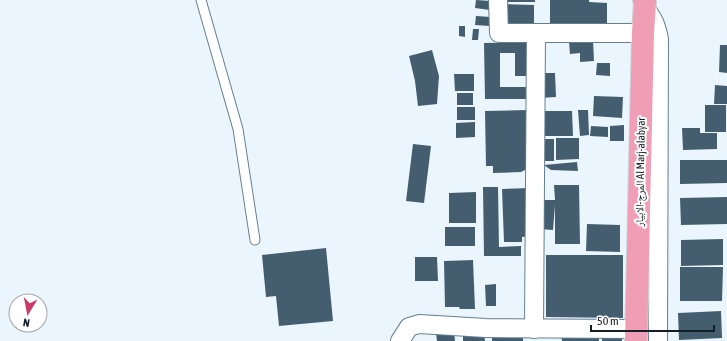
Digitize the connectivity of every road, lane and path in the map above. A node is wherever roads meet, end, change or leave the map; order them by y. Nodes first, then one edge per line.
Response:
1 (201, 0) edge
2 (498, 0) edge
3 (645, 3) edge
4 (536, 33) junction
5 (643, 33) junction
6 (255, 240) dead end
7 (534, 329) junction
8 (486, 334) edge
9 (636, 335) edge
10 (400, 341) edge
11 (658, 341) edge

1 - 6 lane
2 - 4 street
3 - 5 main road, المرج-الابيار Al Marj-alabyar
3 - 11 street
4 - 5 street
4 - 7 street
5 - 9 main road, المرج-الابيار Al Marj-alabyar
7 - 8 street
7 - 9 street
8 - 10 street

